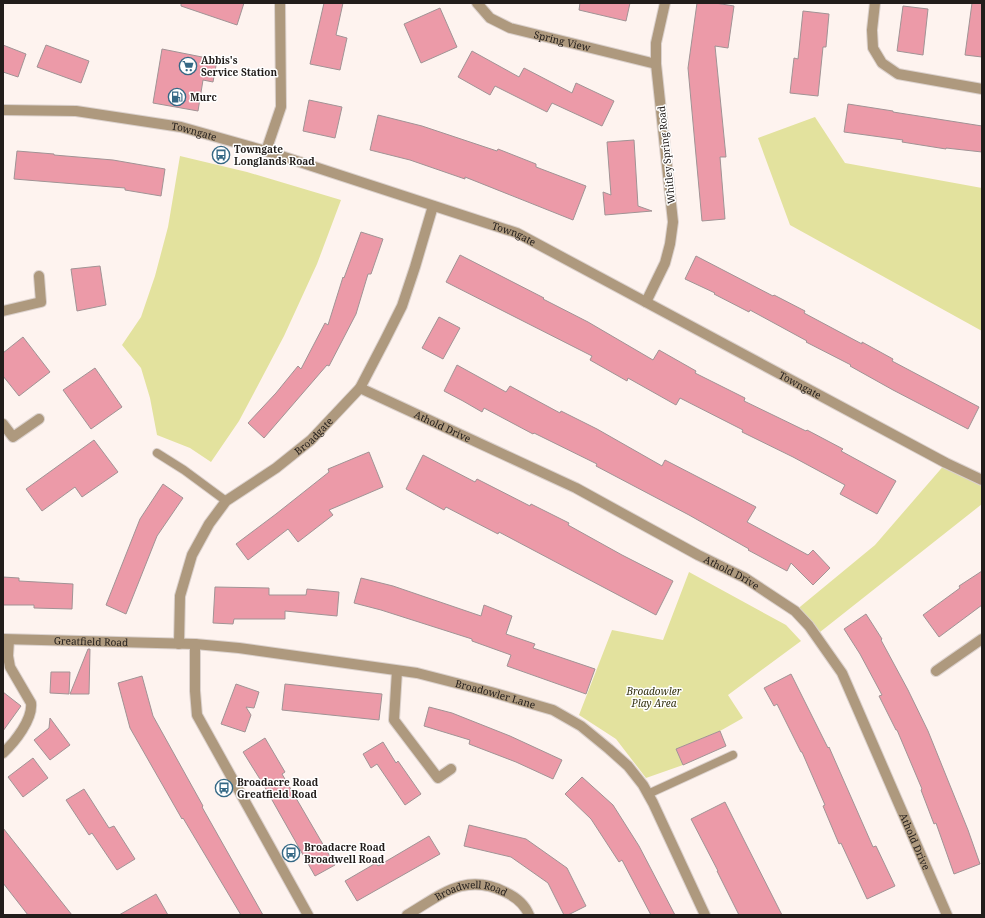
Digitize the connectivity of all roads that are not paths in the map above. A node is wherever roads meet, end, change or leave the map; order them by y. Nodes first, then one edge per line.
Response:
1 (280, 3) edge
2 (477, 3) edge
3 (665, 3) edge
4 (875, 3) edge
5 (656, 64) junction
6 (982, 89) edge
7 (3, 110) edge
8 (266, 151) junction
9 (433, 206) junction
10 (39, 276) dead end
11 (646, 302) junction
12 (3, 311) edge
13 (360, 388) junction
14 (39, 419) dead end
15 (3, 424) edge
16 (157, 453) dead end
17 (982, 480) edge
18 (226, 501) junction
19 (982, 639) edge
20 (6, 640) edge
21 (179, 644) junction
22 (195, 644) junction
23 (397, 671) junction
24 (936, 671) dead end
25 (3, 753) edge
26 (733, 755) dead end
27 (451, 769) dead end
28 (648, 794) junction
29 (308, 915) edge
30 (407, 915) edge
31 (529, 915) edge
32 (705, 915) edge
33 (947, 915) edge

1 - 8 street
2 - 5 street, Spring View
3 - 5 street, Whitley Spring Road
4 - 6 street
5 - 11 street, Whitley Spring Road
7 - 8 street, Towngate
8 - 9 street, Towngate
9 - 11 street, Towngate
9 - 13 street, Broadgate
10 - 12 street
11 - 17 street, Towngate
13 - 18 street, Broadgate
13 - 33 street, Athold Drive
14 - 15 street
16 - 18 lane
18 - 21 street, Broadgate
19 - 24 street
20 - 21 street, Greatfield Road
20 - 25 street
21 - 22 street, Broadowler Lane
22 - 23 street, Broadowler Lane
22 - 29 street
23 - 27 street
23 - 28 street, Broadowler Lane
26 - 28 lane
28 - 32 street, Broadowler Lane
30 - 31 street, Broadwell Road

